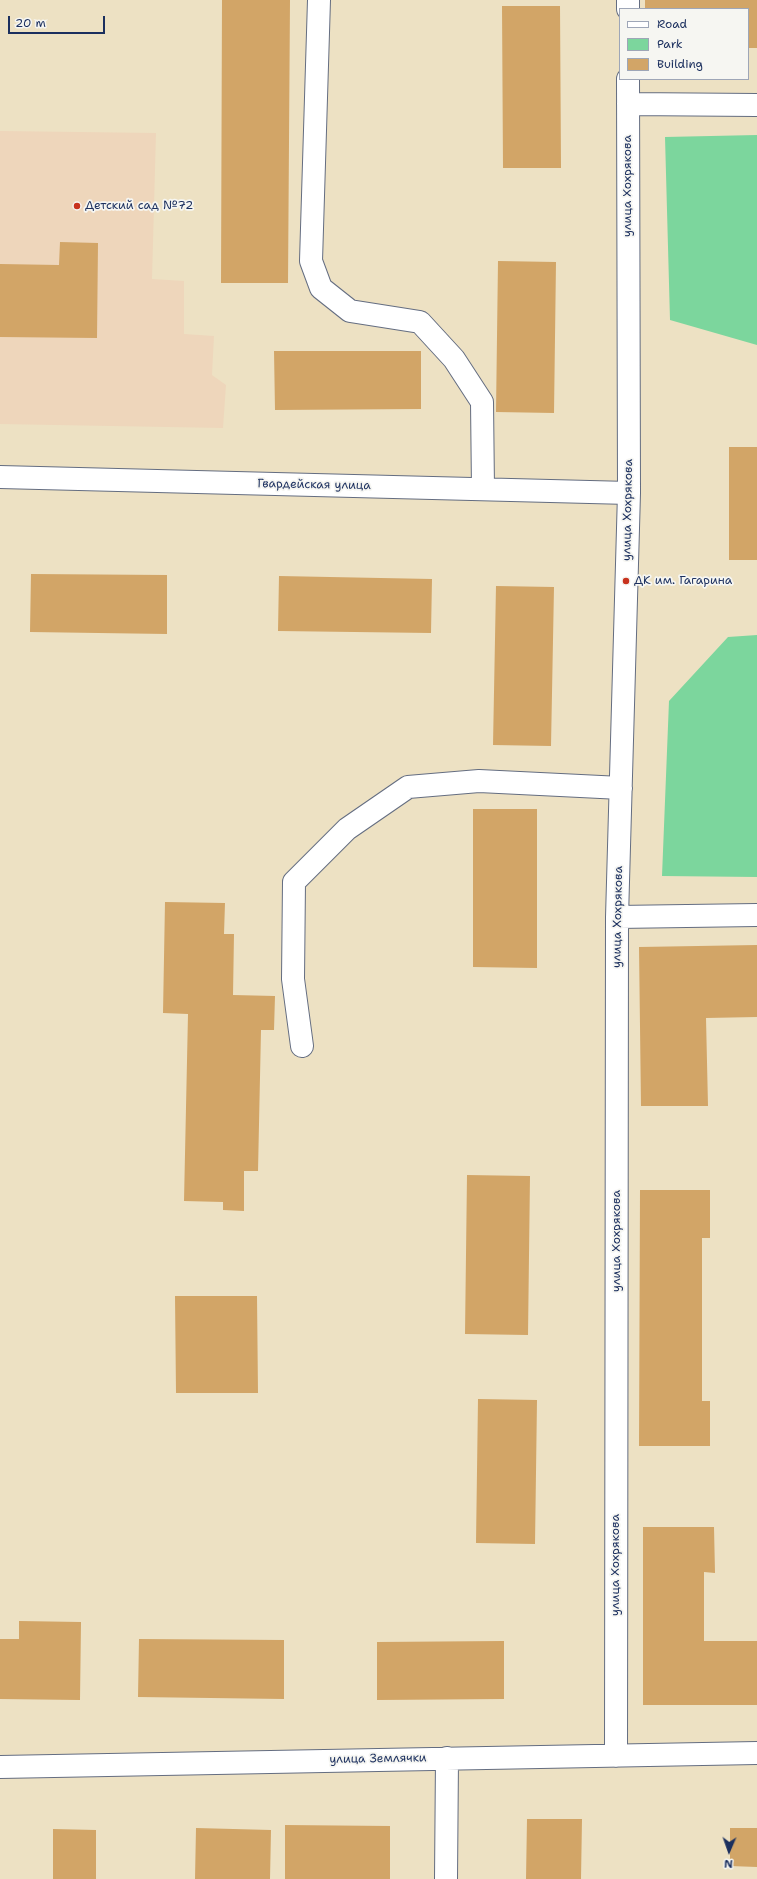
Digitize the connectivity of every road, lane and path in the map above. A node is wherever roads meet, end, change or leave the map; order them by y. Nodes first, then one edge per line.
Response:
1 (319, 0) edge
2 (628, 80) edge
3 (628, 104) junction
4 (757, 105) edge
5 (0, 477) edge
6 (483, 489) junction
7 (629, 492) junction
8 (621, 788) junction
9 (757, 915) edge
10 (618, 917) junction
11 (302, 1046) dead end
12 (757, 1753) edge
13 (616, 1756) junction
14 (447, 1758) junction
15 (0, 1767) edge
16 (446, 1879) edge

1 - 6 street
2 - 3 street, улица Хохрякова
3 - 4 street
3 - 7 street, улица Хохрякова
5 - 6 street, Гвардейская улица
6 - 7 street, Гвардейская улица
7 - 8 street, улица Хохрякова
8 - 10 street, улица Хохрякова
8 - 11 street
9 - 10 street
10 - 13 street, улица Хохрякова
12 - 13 street, улица Землячки
13 - 14 street, улица Землячки
14 - 15 street, улица Землячки
14 - 16 street

